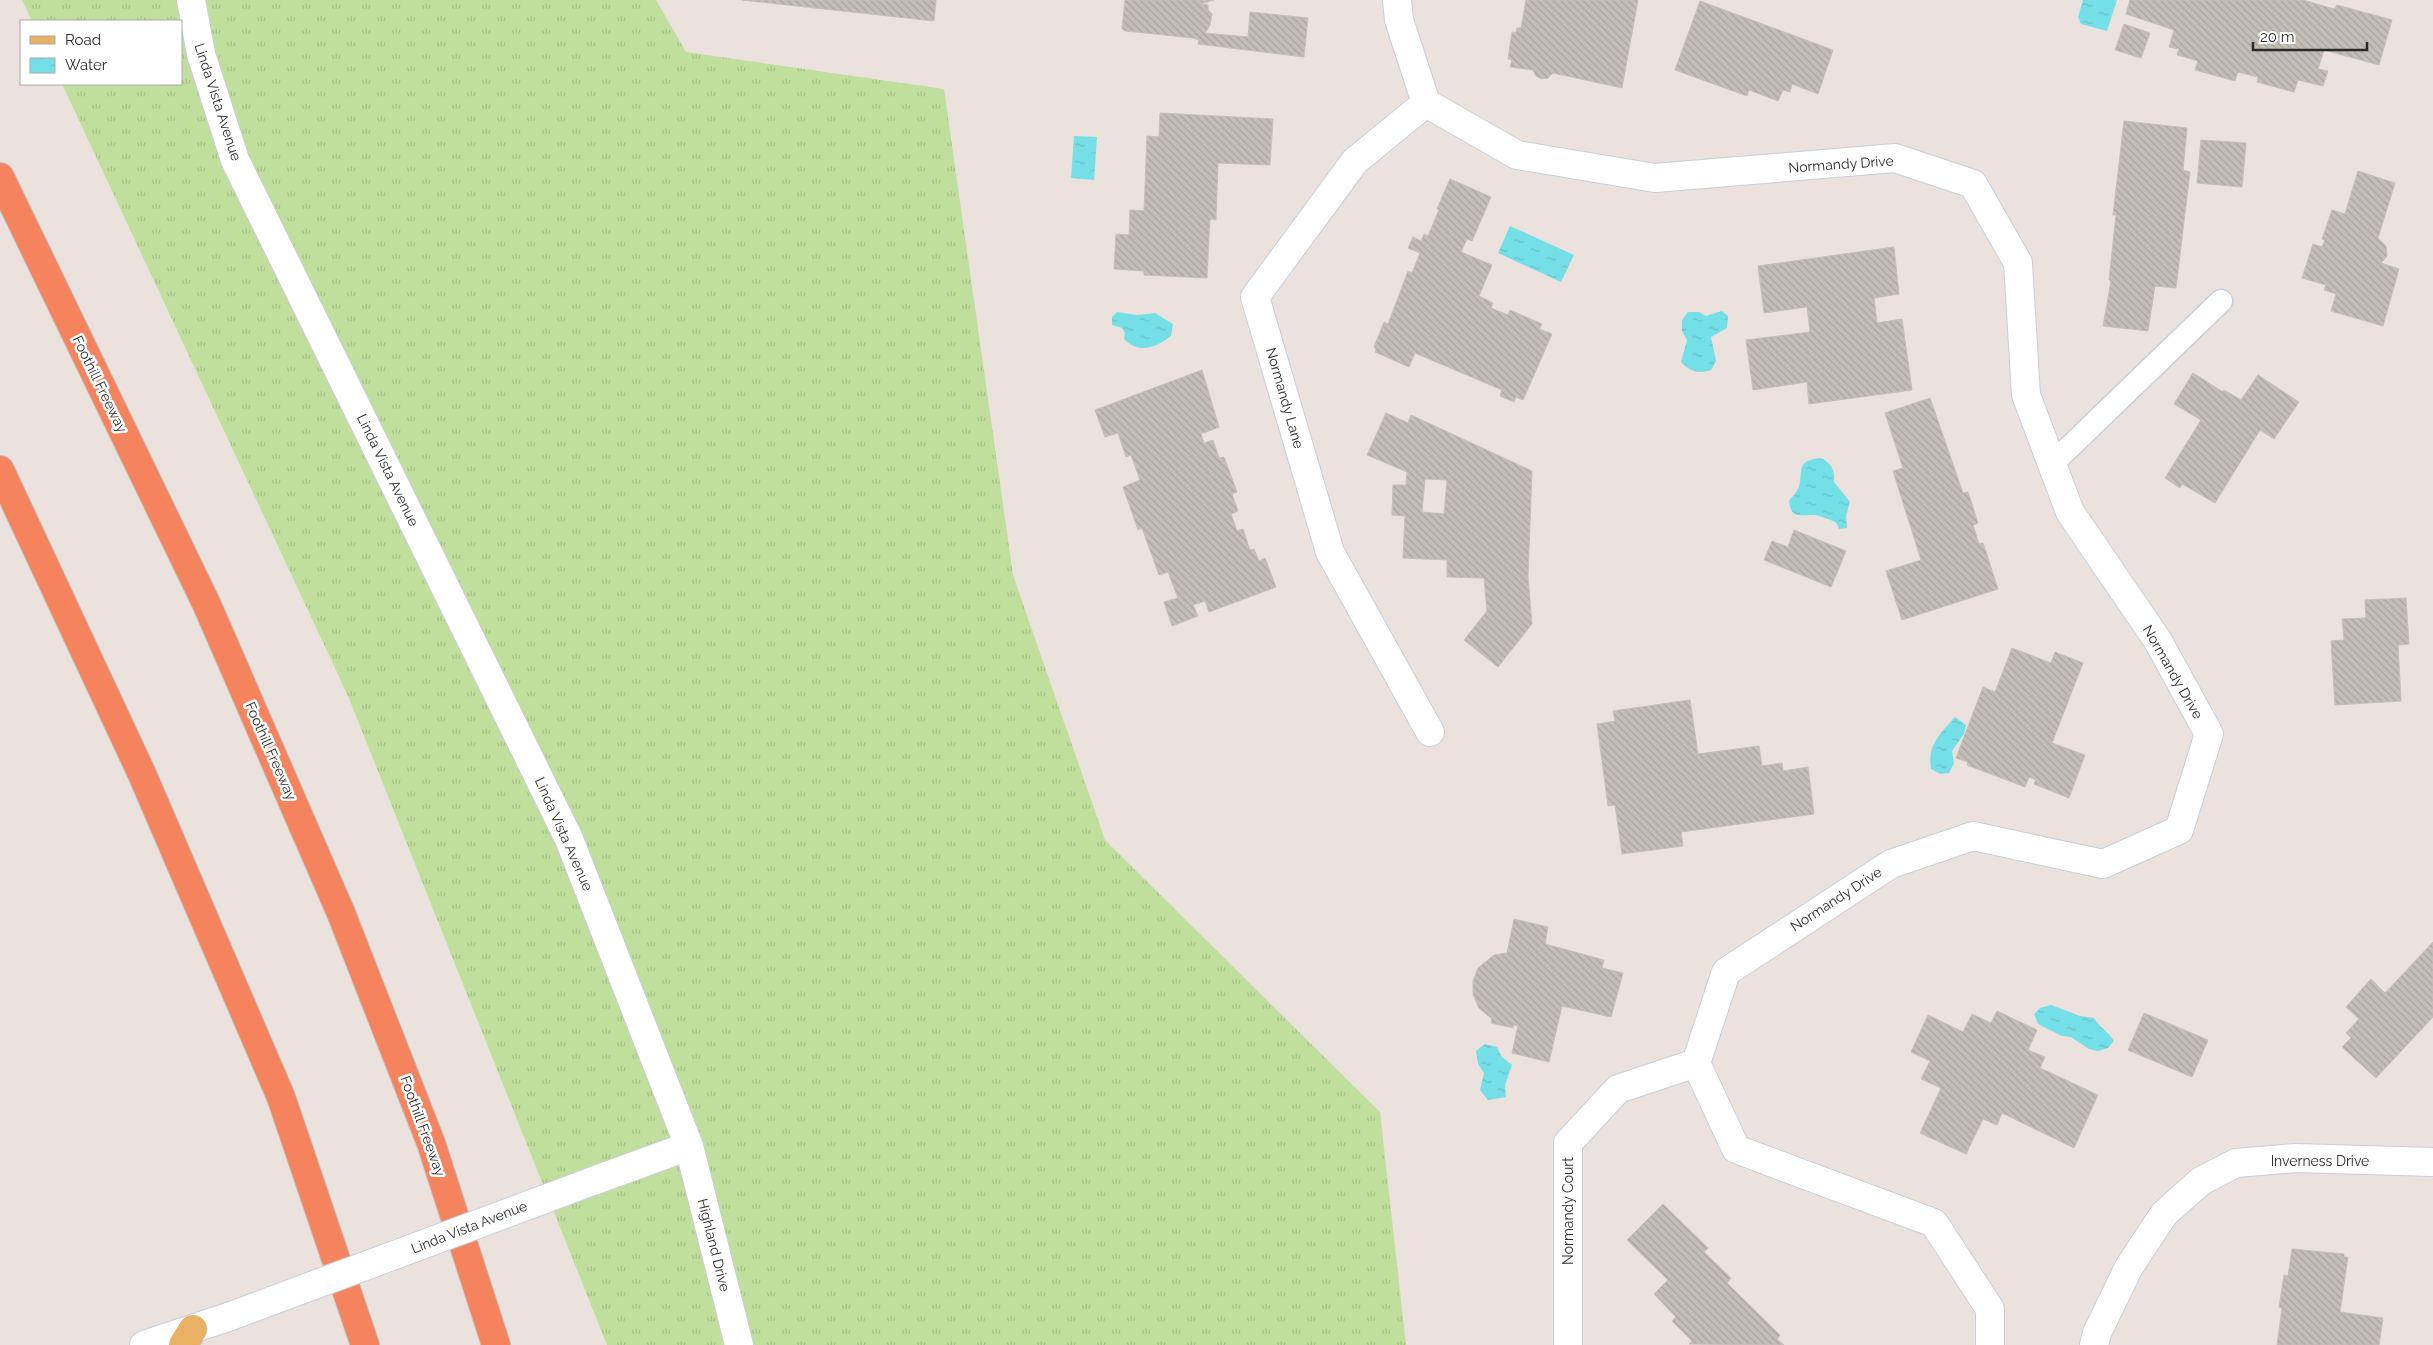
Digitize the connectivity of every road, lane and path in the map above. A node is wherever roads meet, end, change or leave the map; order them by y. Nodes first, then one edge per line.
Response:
1 (191, 0) edge
2 (1397, 0) edge
3 (1426, 103) junction
4 (4, 185) edge
5 (2221, 301) dead end
6 (2052, 464) junction
7 (0, 470) edge
8 (1430, 732) dead end
9 (1696, 1063) junction
10 (689, 1146) junction
11 (2433, 1162) edge
12 (188, 1337) edge
13 (144, 1345) edge
14 (366, 1345) edge
15 (496, 1345) edge
16 (739, 1345) edge
17 (1568, 1345) edge
18 (1990, 1345) edge
19 (2094, 1345) edge

1 - 10 street, Linda Vista Avenue
2 - 3 street
3 - 6 street, Normandy Drive
3 - 8 street, Normandy Lane
4 - 15 highway, Foothill Freeway
5 - 6 lane
6 - 9 street, Normandy Drive
7 - 14 highway
9 - 17 street, Normandy Court
9 - 18 street
10 - 12 street, Linda Vista Avenue, bridge
10 - 16 street, Highland Drive
11 - 19 street, Inverness Drive
12 - 13 street, Linda Vista Avenue

